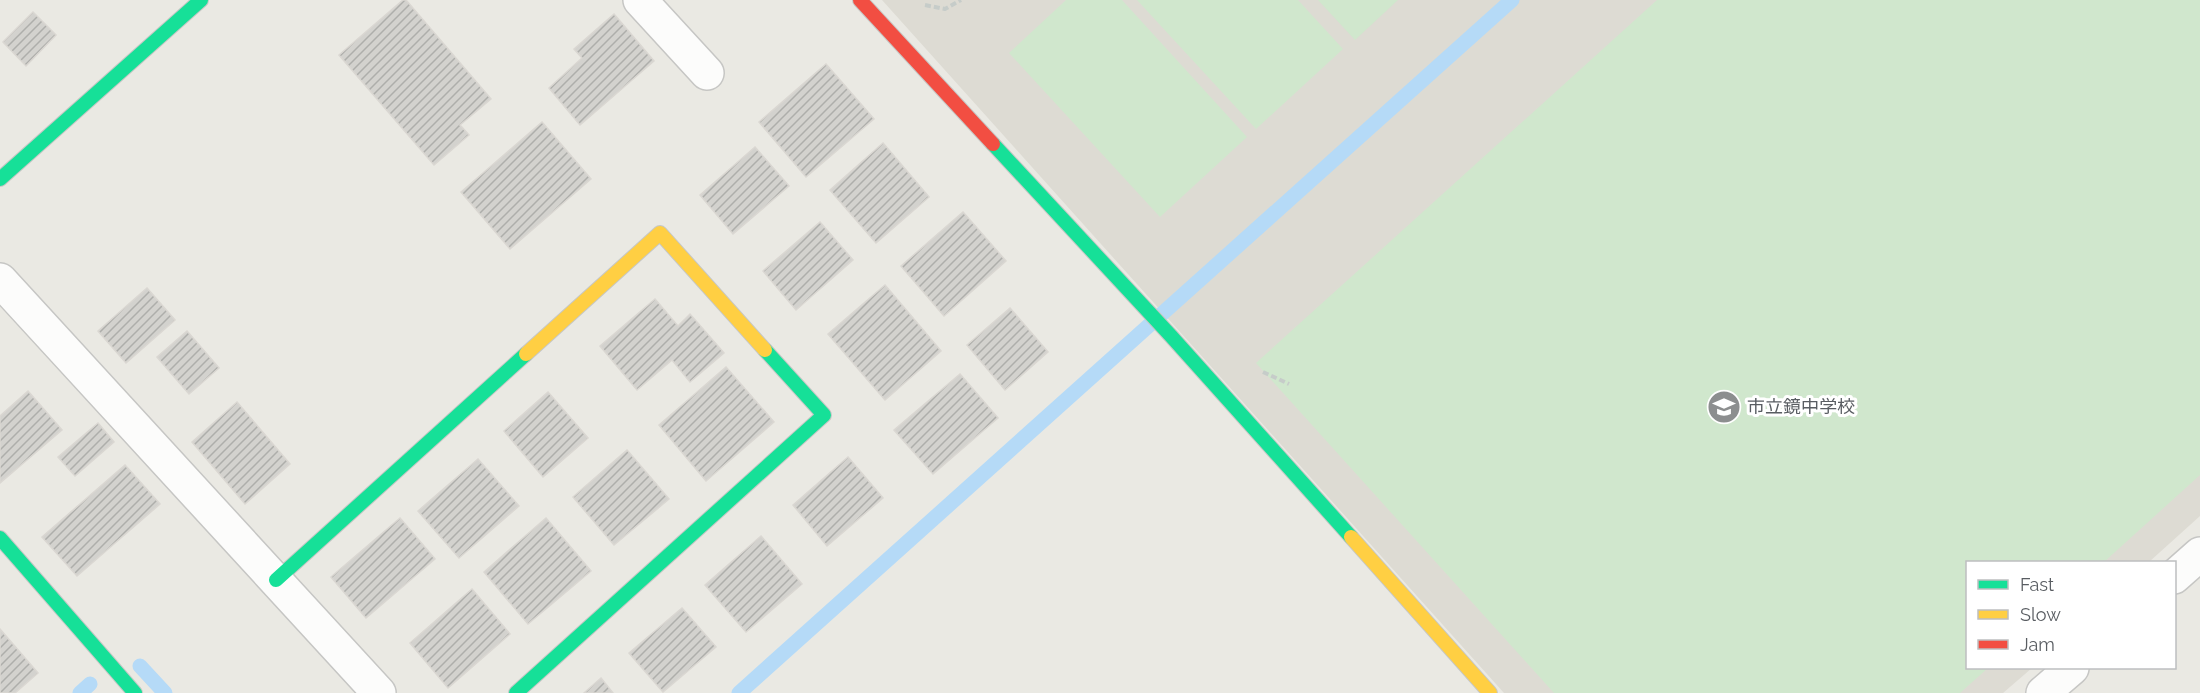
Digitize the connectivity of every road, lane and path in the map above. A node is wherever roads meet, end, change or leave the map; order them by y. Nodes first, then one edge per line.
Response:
1 (201, 0) edge
2 (640, 0) edge
3 (860, 0) edge
4 (962, 0) edge
5 (919, 4) dead end
6 (707, 73) dead end
7 (3, 170) edge
8 (0, 280) edge
9 (0, 538) edge
10 (2200, 554) edge
11 (2176, 576) edge
12 (276, 580) junction
13 (2071, 669) edge
14 (135, 693) edge
15 (379, 693) edge
16 (516, 693) edge
17 (1490, 693) edge
18 (2043, 693) edge

1 - 7 street
2 - 6 street
3 - 17 street
4 - 5 path
8 - 12 street
9 - 14 street
10 - 11 street
12 - 15 street
12 - 16 street
13 - 18 street

